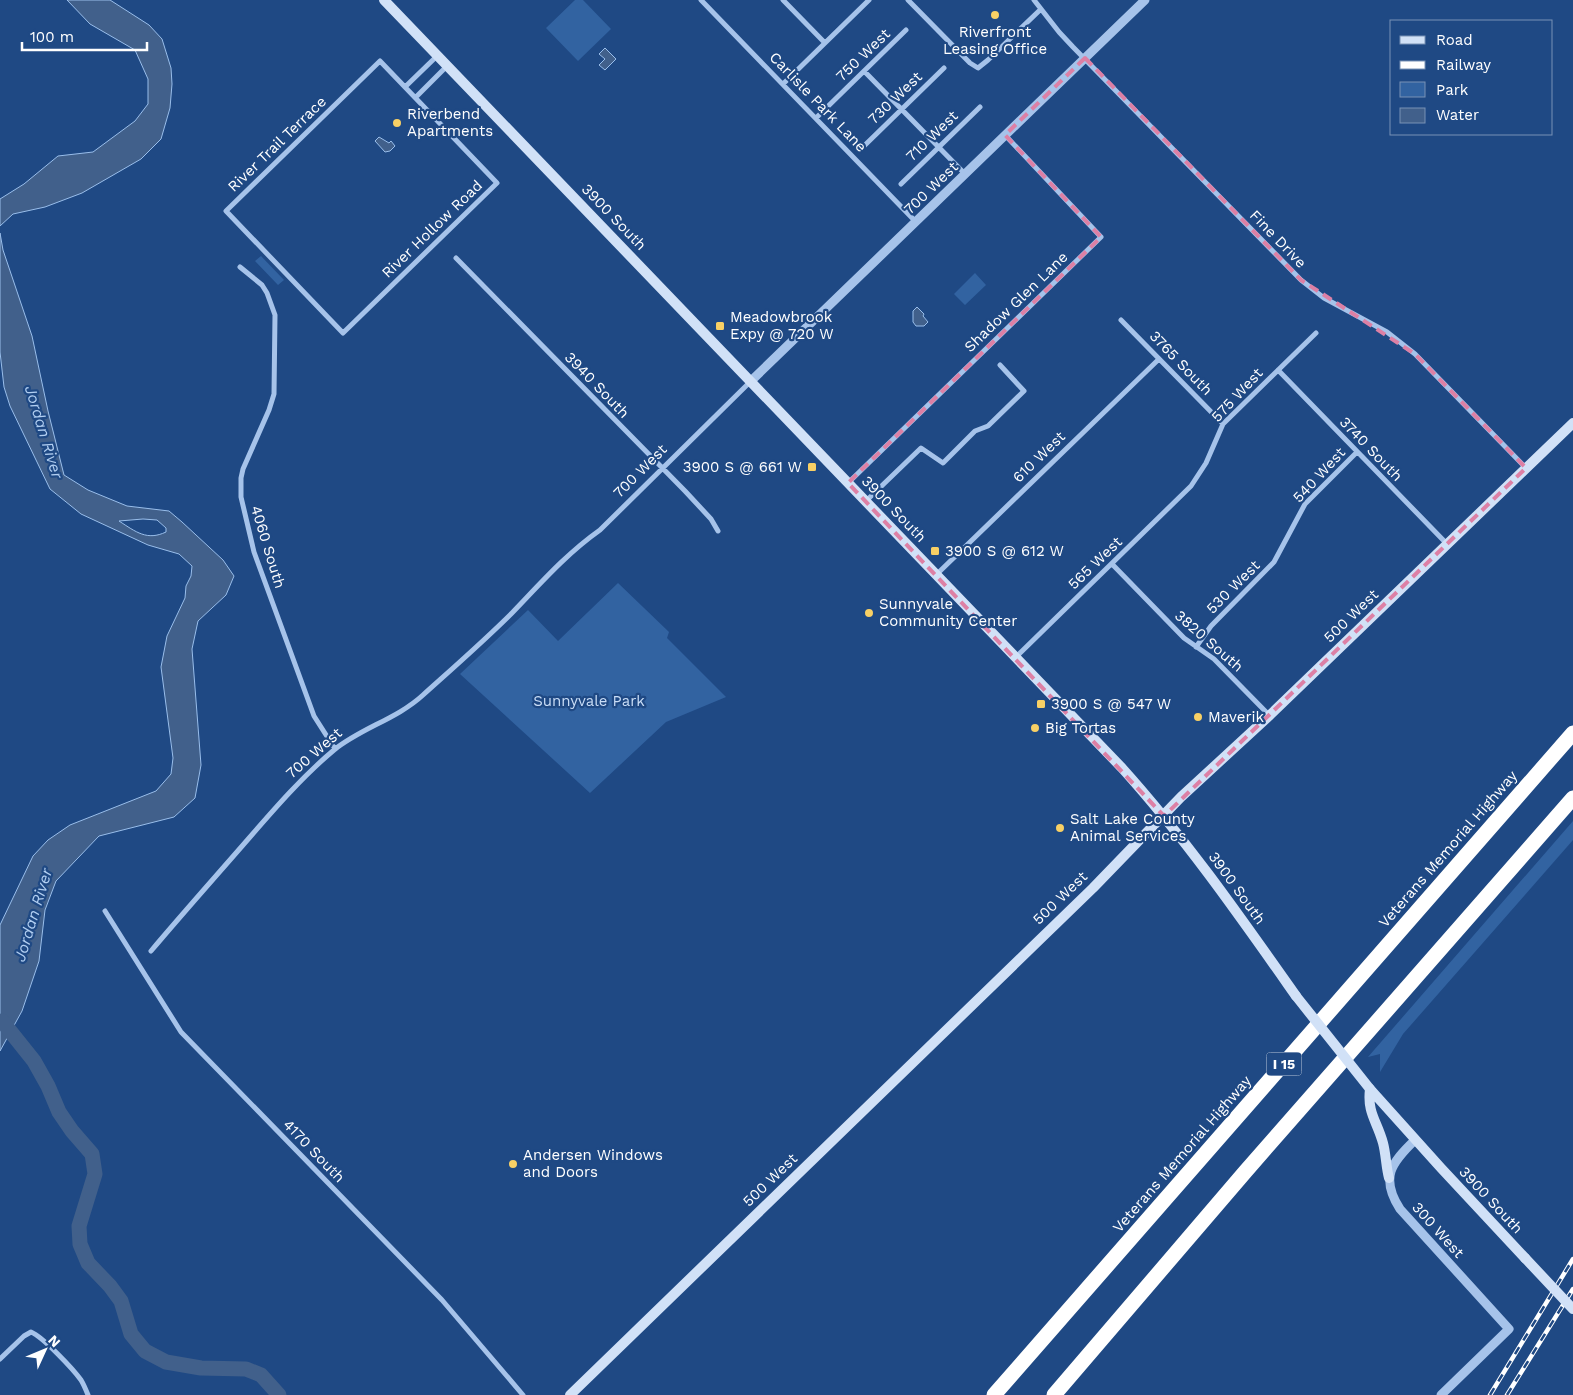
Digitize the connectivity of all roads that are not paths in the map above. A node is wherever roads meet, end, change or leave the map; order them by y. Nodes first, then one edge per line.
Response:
1 (384, 0) edge
2 (701, 0) edge
3 (783, 0) edge
4 (869, 0) edge
5 (908, 0) edge
6 (1034, 0) edge
7 (1145, 0) edge
8 (1041, 9) junction
9 (906, 30) dead end
10 (825, 43) junction
11 (437, 55) junction
12 (1085, 58) junction
13 (380, 61) joint
14 (447, 66) junction
15 (944, 68) dead end
16 (864, 71) junction
17 (783, 84) junction
18 (405, 87) junction
19 (416, 98) junction
20 (980, 106) dead end
21 (901, 109) junction
22 (816, 118) junction
23 (1005, 135) junction
24 (864, 146) dead end
25 (939, 148) junction
26 (965, 174) junction
27 (901, 184) dead end
28 (916, 222) junction
29 (456, 258) dead end
30 (240, 267) dead end
31 (1121, 320) dead end
32 (343, 333) joint
33 (1316, 333) dead end
34 (1159, 359) junction
35 (1000, 365) dead end
36 (1278, 370) junction
37 (751, 382) junction
38 (1573, 423) edge
39 (1223, 424) junction
40 (1357, 452) junction
41 (662, 468) junction
42 (1526, 468) junction
43 (848, 482) junction
44 (1191, 486) joint
45 (866, 502) junction
46 (718, 531) dead end
47 (1286, 542) joint
48 (1447, 544) junction
49 (1112, 564) junction
50 (936, 574) junction
51 (1196, 647) junction
52 (1016, 657) junction
53 (1270, 715) junction
54 (1573, 733) edge
55 (335, 749) junction
56 (1573, 798) edge
57 (1164, 816) junction
58 (105, 911) dead end
59 (151, 951) dead end
60 (1370, 1089) junction
61 (1416, 1140) junction
62 (1389, 1178) junction
63 (1573, 1309) edge
64 (0, 1359) edge
65 (88, 1395) edge
66 (523, 1395) edge
67 (570, 1395) edge
68 (994, 1395) edge
69 (1054, 1395) edge
70 (1441, 1395) edge

1 - 11 main road, 3900 South
2 - 17 street, Carlisle Park Lane
3 - 10 street
4 - 10 street
5 - 8 street
6 - 8 street, Fine Drive
7 - 12 street, 700 West
8 - 12 street, Fine Drive
9 - 16 street, 750 West
10 - 17 street
11 - 14 main road, 3900 South
11 - 18 street
12 - 23 street, 700 West
12 - 42 street, Fine Drive
13 - 18 street, River Hollow Road
13 - 32 street, River Trail Terrace
14 - 19 street
14 - 37 main road, 3900 South
15 - 21 street, 730 West
16 - 21 street
16 - 22 street, 750 West
17 - 22 street, Carlisle Park Lane
18 - 19 street, River Hollow Road
19 - 32 street, River Hollow Road
20 - 25 street, 710 West
21 - 24 street, 730 West
21 - 25 street
22 - 28 street, Carlisle Park Lane
23 - 26 street, 700 West
23 - 43 street, Shadow Glen Lane
25 - 26 street
25 - 27 street, 710 West
26 - 28 street, 700 West
28 - 37 street, 700 West
29 - 41 street, 3940 South
30 - 55 street, 4060 South
31 - 34 street, 3765 South
33 - 36 street, 575 West
34 - 39 street, 3765 South
34 - 50 street, 610 West
35 - 45 street
36 - 39 street, 575 West
36 - 40 street, 3740 South
37 - 41 street, 700 West
37 - 43 main road, 3900 South
38 - 42 main road, 500 West
39 - 44 street, 575 West
40 - 47 street, 540 West
40 - 48 street, 3740 South
41 - 46 street, 3940 South
41 - 55 street, 700 West
42 - 48 main road, 500 West
43 - 45 main road, 3900 South
44 - 49 street, 565 West
45 - 50 main road, 3900 South
47 - 51 street, 530 West
48 - 53 main road, 500 West
49 - 51 street, 3820 South
49 - 52 street, 565 West
50 - 52 main road, 3900 South
51 - 53 street, 3820 South
52 - 57 main road, 3900 South
53 - 57 main road, 500 West
54 - 68 highway, Veterans Memorial Highway / I 15
55 - 59 street, 700 West
56 - 69 highway, I 15
57 - 60 main road, 3900 South, bridge
57 - 67 main road, 500 West
58 - 66 street, 4170 South
60 - 61 main road, 3900 South
60 - 62 main road
61 - 62 street
61 - 63 main road, 3900 South, bridge
62 - 70 street, 300 West
64 - 65 street

